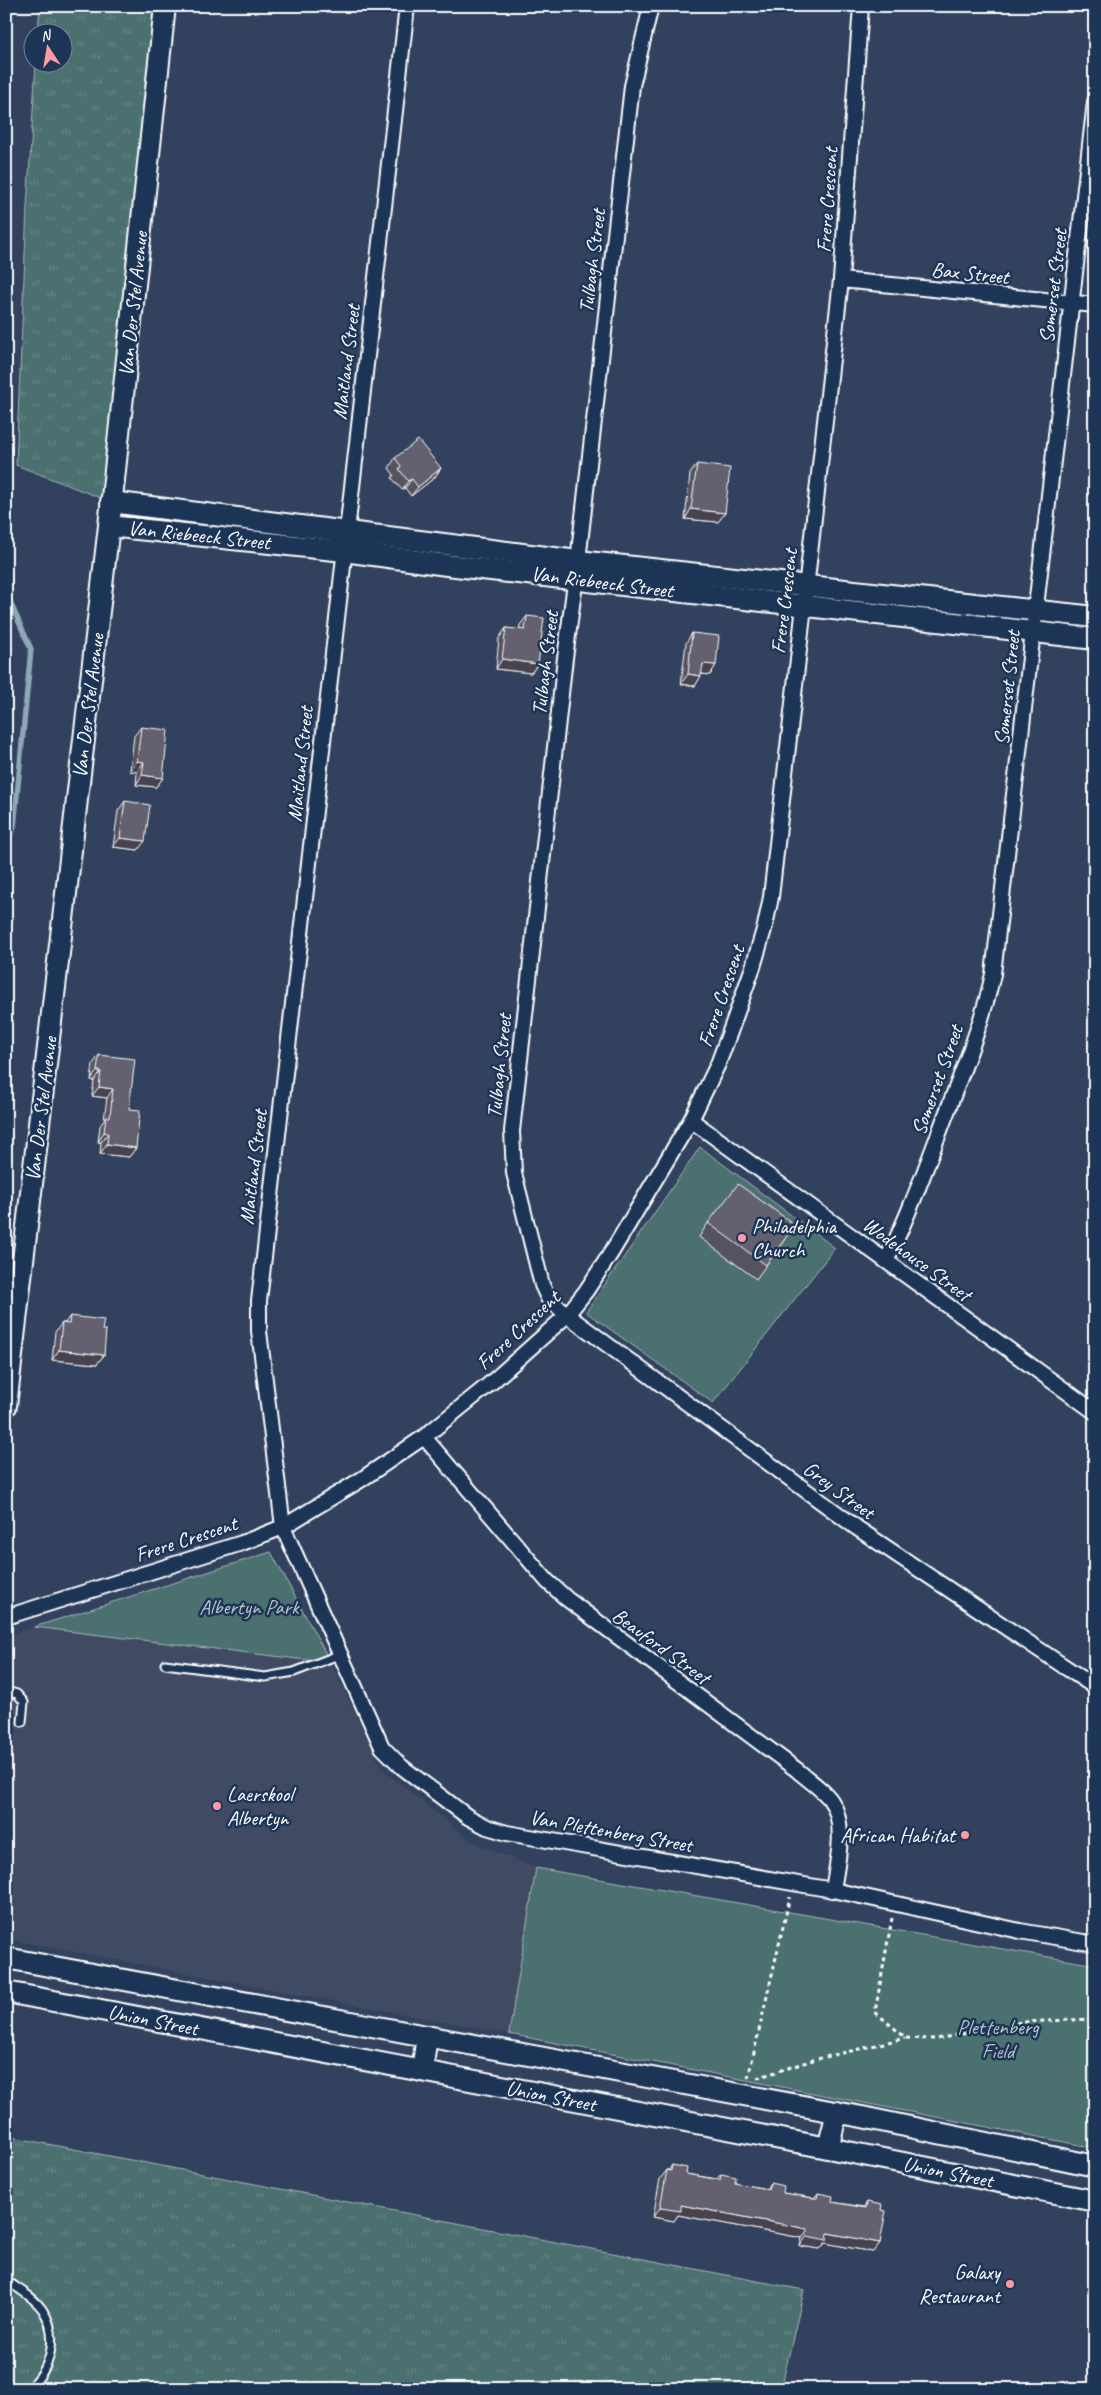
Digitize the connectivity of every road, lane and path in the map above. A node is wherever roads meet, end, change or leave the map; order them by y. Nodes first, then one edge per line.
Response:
1 (165, 6) edge
2 (408, 6) edge
3 (651, 6) edge
4 (861, 6) edge
5 (1095, 102) edge
6 (842, 280) junction
7 (1071, 303) junction
8 (1095, 305) edge
9 (111, 502) junction
10 (244, 518) junction
11 (108, 526) junction
12 (346, 530) junction
13 (240, 540) junction
14 (344, 551) junction
15 (577, 570) junction
16 (806, 584) junction
17 (804, 606) junction
18 (1036, 609) junction
19 (1095, 617) edge
20 (1033, 632) junction
21 (1095, 639) edge
22 (691, 1120) junction
23 (886, 1261) junction
24 (567, 1315) junction
25 (6, 1406) edge
26 (1095, 1412) edge
27 (424, 1437) junction
28 (283, 1527) junction
29 (6, 1617) edge
30 (341, 1654) junction
31 (165, 1664) dead end
32 (1095, 1687) edge
33 (6, 1691) edge
34 (22, 1722) dead end
35 (794, 1883) junction
36 (833, 1890) junction
37 (895, 1904) junction
38 (1095, 1944) edge
39 (6, 1958) edge
40 (6, 1992) edge
41 (1095, 2019) edge
42 (427, 2036) junction
43 (906, 2038) junction
44 (422, 2071) junction
45 (837, 2112) junction
46 (828, 2148) junction
47 (1095, 2166) edge
48 (1095, 2202) edge
49 (6, 2280) edge
50 (28, 2389) edge

1 - 9 street, Van Der Stel Avenue
2 - 12 street, Maitland Street
3 - 15 street, Tulbagh Street
4 - 6 street, Frere Crescent
5 - 7 street, Somerset Street
6 - 7 street, Bax Street
6 - 16 street, Frere Crescent
7 - 8 street, Bax Street
7 - 18 street, Somerset Street
9 - 10 street, Van Riebeeck Street
9 - 11 street, Van Der Stel Avenue
10 - 12 street, Van Riebeeck Street
10 - 13 street
11 - 13 street, Van Riebeeck Street
11 - 25 street, Van Der Stel Avenue
12 - 14 street, Maitland Street
12 - 15 street, Van Riebeeck Street
13 - 14 street, Van Riebeeck Street
14 - 15 street, Van Riebeeck Street
14 - 28 street, Maitland Street
15 - 16 street, Van Riebeeck Street
15 - 17 street, Van Riebeeck Street
15 - 24 street, Tulbagh Street
16 - 17 street, Frere Crescent
16 - 18 street, Van Riebeeck Street
17 - 20 street, Van Riebeeck Street
17 - 22 street, Frere Crescent
18 - 19 street, Van Riebeeck Street
18 - 20 street, Somerset Street
20 - 21 street, Van Riebeeck Street
20 - 23 street, Somerset Street
22 - 23 street, Wodehouse Street
22 - 24 street, Frere Crescent
23 - 26 street, Wodehouse Street
24 - 27 street, Frere Crescent
24 - 32 street, Grey Street
27 - 28 street, Frere Crescent
27 - 36 street, Beauford Street
28 - 29 street, Frere Crescent
28 - 30 street, Van Plettenberg Street
30 - 31 lane
30 - 35 street, Van Plettenberg Street
33 - 34 lane
35 - 36 street, Van Plettenberg Street
35 - 43 path
36 - 37 street, Van Plettenberg Street
37 - 38 street, Van Plettenberg Street
37 - 43 path
39 - 42 street, Union Street
40 - 44 street, Union Street
41 - 43 path
42 - 44 street
42 - 45 street, Union Street
44 - 46 street, Union Street
45 - 46 street
45 - 47 street, Union Street
46 - 48 street, Union Street
49 - 50 lane

